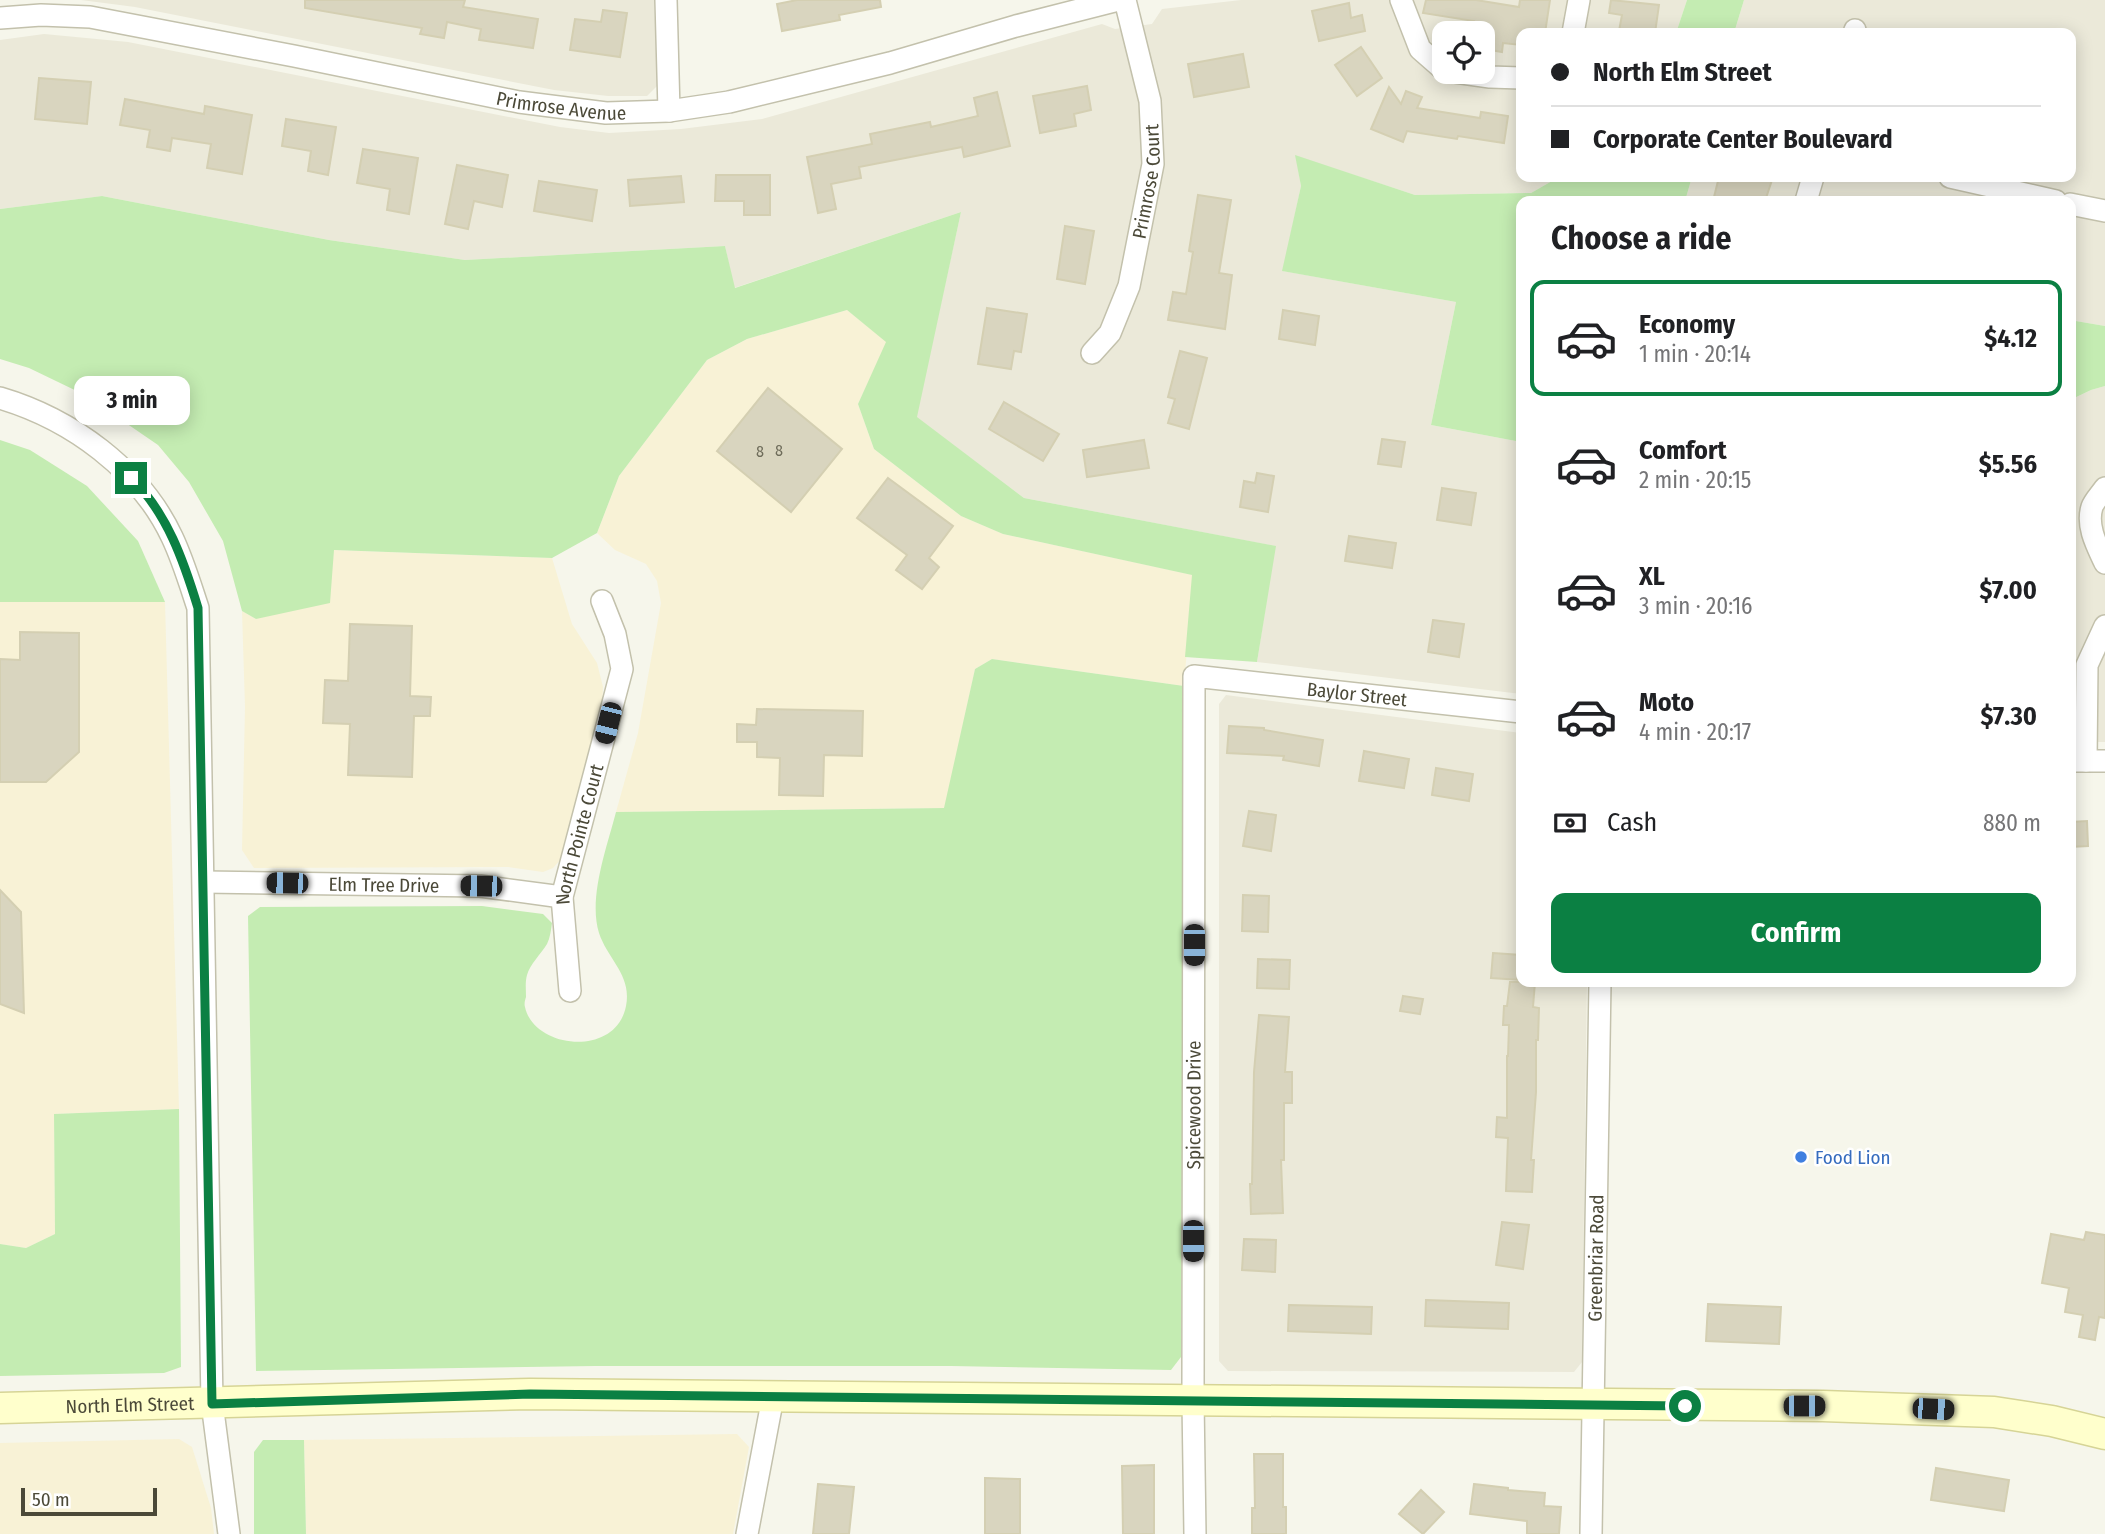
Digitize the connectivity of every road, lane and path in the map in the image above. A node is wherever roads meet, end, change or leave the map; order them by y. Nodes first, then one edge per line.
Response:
1 (667, 0) edge
2 (1118, 0) edge
3 (1125, 0) edge
4 (1401, 0) edge
5 (1579, 0) edge
6 (0, 18) edge
7 (1574, 28) edge
8 (1432, 60) edge
9 (1495, 77) edge
10 (1516, 78) edge
11 (669, 111) junction
12 (1972, 182) edge
13 (2034, 196) edge
14 (2076, 205) edge
15 (2105, 211) edge
16 (1092, 353) dead end
17 (0, 398) edge
18 (2105, 488) edge
19 (2105, 563) edge
20 (602, 601) dead end
21 (2105, 625) edge
22 (1194, 676) joint
23 (1516, 711) edge
24 (2087, 761) edge
25 (204, 882) junction
26 (562, 897) junction
27 (1600, 987) edge
28 (570, 991) dead end
29 (773, 1397) junction
30 (1193, 1401) junction
31 (212, 1404) junction
32 (1592, 1405) junction
33 (0, 1408) edge
34 (2105, 1434) edge
35 (229, 1534) edge
36 (747, 1534) edge
37 (1195, 1534) edge
38 (1591, 1534) edge

1 - 11 street
2 - 11 street, Primrose Avenue
3 - 16 street, Primrose Court
4 - 8 street
5 - 7 street
6 - 11 street, Primrose Avenue
9 - 10 street
12 - 13 street
14 - 15 street
17 - 25 street
18 - 19 street
20 - 26 street, North Pointe Court
21 - 24 street
22 - 23 street, Baylor Street
22 - 30 street, Spicewood Drive
25 - 26 street, Elm Tree Drive
25 - 31 street
26 - 28 street, North Pointe Court
27 - 32 street, Greenbriar Road
29 - 30 main road, North Elm Street
29 - 31 main road, North Elm Street
29 - 36 street
30 - 32 main road, North Elm Street
30 - 37 street, Spicewood Drive
31 - 33 main road, North Elm Street
31 - 35 street
32 - 34 main road, North Elm Street
32 - 38 street, Greenbriar Road

